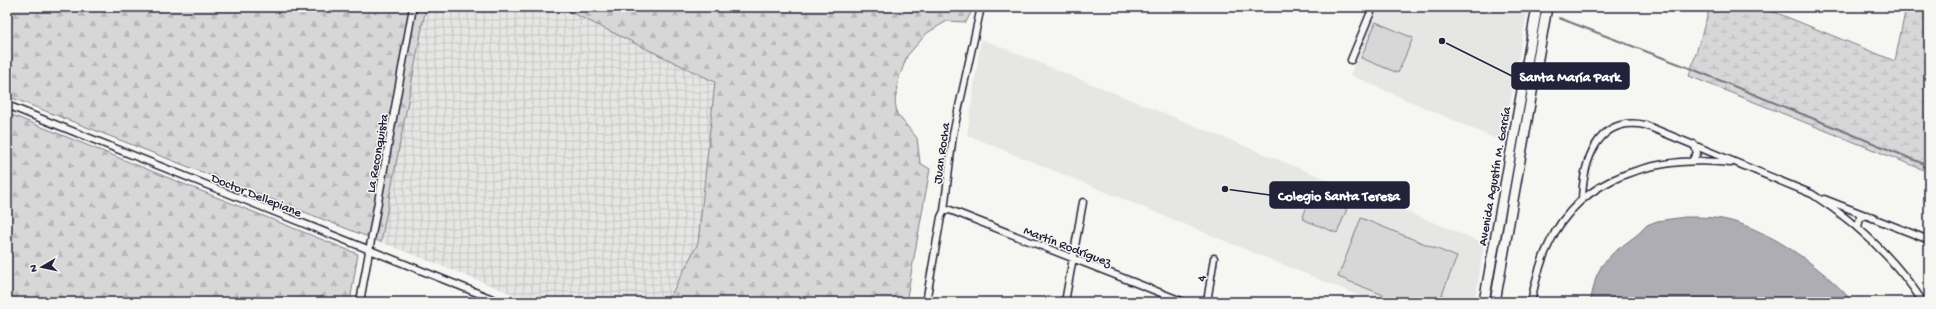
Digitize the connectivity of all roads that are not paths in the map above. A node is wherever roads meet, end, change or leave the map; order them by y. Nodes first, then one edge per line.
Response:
1 (414, 7) edge
2 (981, 7) edge
3 (1373, 7) edge
4 (1537, 7) edge
5 (1547, 7) edge
6 (1351, 60) dead end
7 (7, 105) edge
8 (1694, 144) junction
9 (1692, 161) junction
10 (1738, 164) junction
11 (1812, 194) junction
12 (1582, 200) junction
13 (1083, 202) dead end
14 (944, 211) junction
15 (1867, 215) junction
16 (1858, 228) junction
17 (1929, 240) edge
18 (369, 250) junction
19 (1214, 258) dead end
20 (1074, 259) junction
21 (360, 302) edge
22 (500, 302) edge
23 (926, 302) edge
24 (1065, 302) edge
25 (1184, 302) edge
26 (1207, 302) edge
27 (1484, 302) edge
28 (1495, 302) edge
29 (1531, 302) edge
30 (1923, 302) edge

1 - 18 street, La Reconquista
2 - 14 street, Juan Rocha
3 - 6 street
4 - 27 main road, Avenida Agustín M. García
5 - 28 main road, Avenida Agustín M. García
7 - 18 street, Doctor Dellepiane
8 - 9 street
8 - 10 street
8 - 12 street
9 - 10 street
9 - 12 street
10 - 11 street
11 - 15 street
11 - 16 street
12 - 29 street
13 - 20 street
14 - 20 street, Martín Rodríguez
14 - 23 street, Juan Rocha
15 - 16 street
15 - 17 street
16 - 30 street
18 - 21 street, La Reconquista
18 - 22 street, Doctor Dellepiane
19 - 26 street, 4
20 - 24 street
20 - 25 street, Martín Rodríguez

